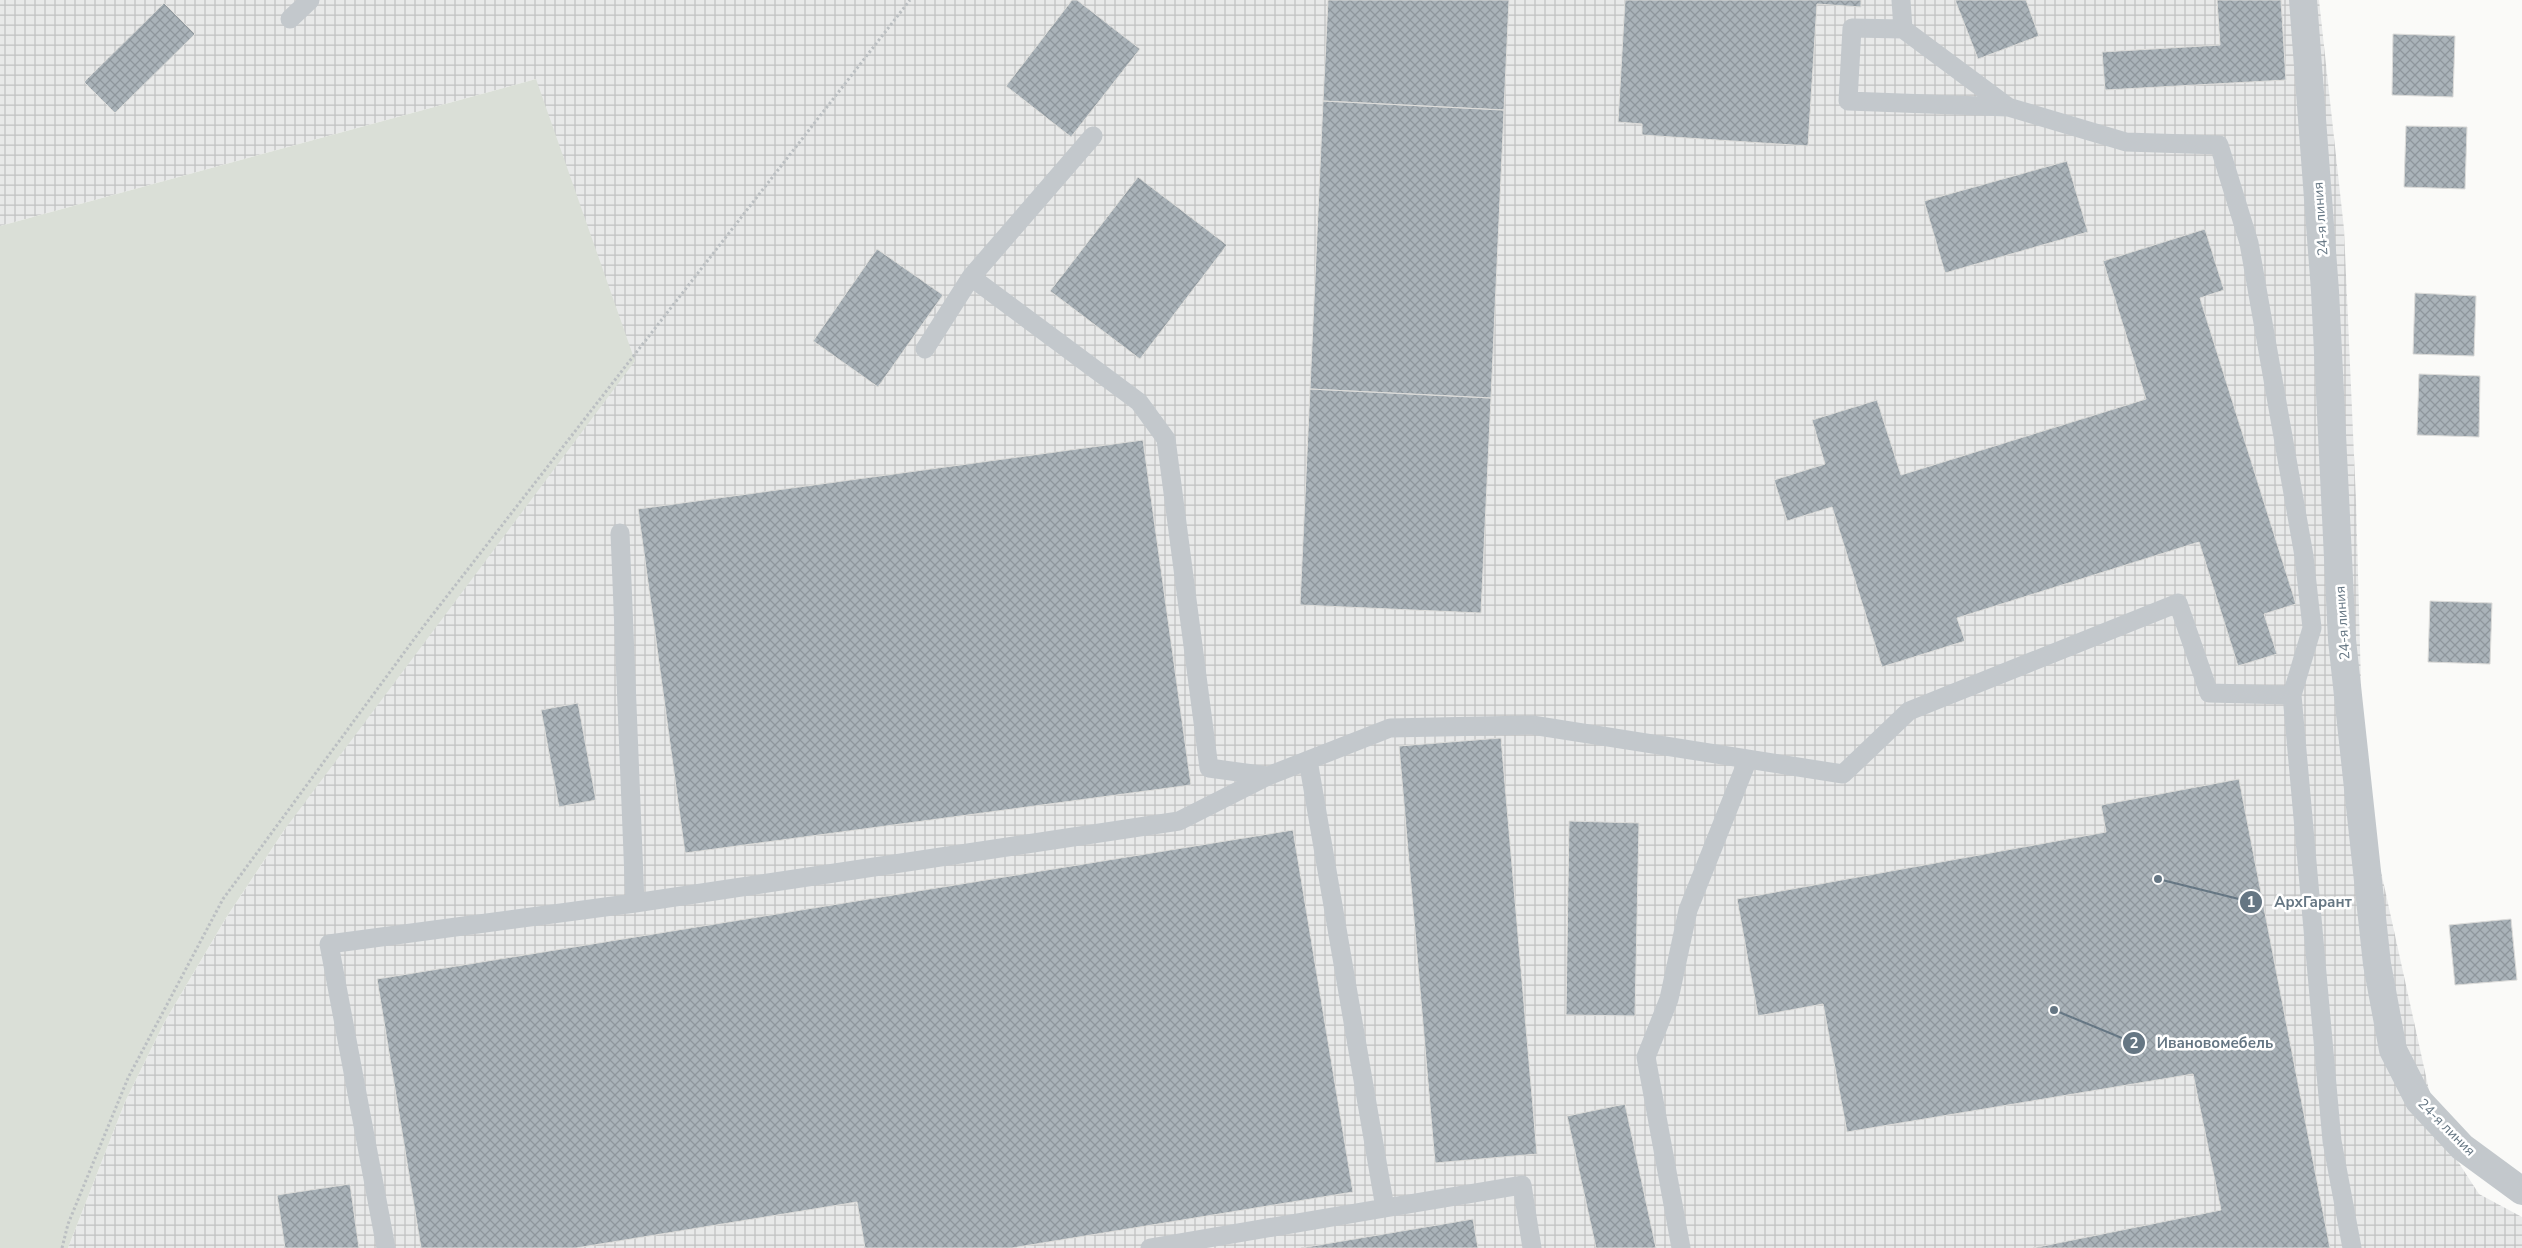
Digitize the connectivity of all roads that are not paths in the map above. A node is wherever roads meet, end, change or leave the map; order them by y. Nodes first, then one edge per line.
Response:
1 (310, 0) edge
2 (1901, 0) edge
3 (2303, 0) edge
4 (290, 19) dead end
5 (1903, 29) junction
6 (2008, 107) junction
7 (1092, 136) dead end
8 (971, 277) junction
9 (925, 349) dead end
10 (620, 533) dead end
11 (2292, 696) junction
12 (1748, 759) junction
13 (1308, 760) junction
14 (1268, 776) junction
15 (635, 903) junction
16 (2522, 1191) edge
17 (1385, 1208) junction
18 (386, 1248) edge
19 (1150, 1248) edge
20 (1532, 1248) edge
21 (1681, 1248) edge
22 (2352, 1248) edge

1 - 4 lane
2 - 5 lane
3 - 16 street, 24-я линия
5 - 6 lane
5 - 6 lane
6 - 11 lane
7 - 8 lane
8 - 9 lane
8 - 14 lane
10 - 15 lane
11 - 12 lane
11 - 22 lane
12 - 13 lane
12 - 21 lane
13 - 14 lane
13 - 17 lane
14 - 15 lane
15 - 18 lane
17 - 19 lane
17 - 20 lane

